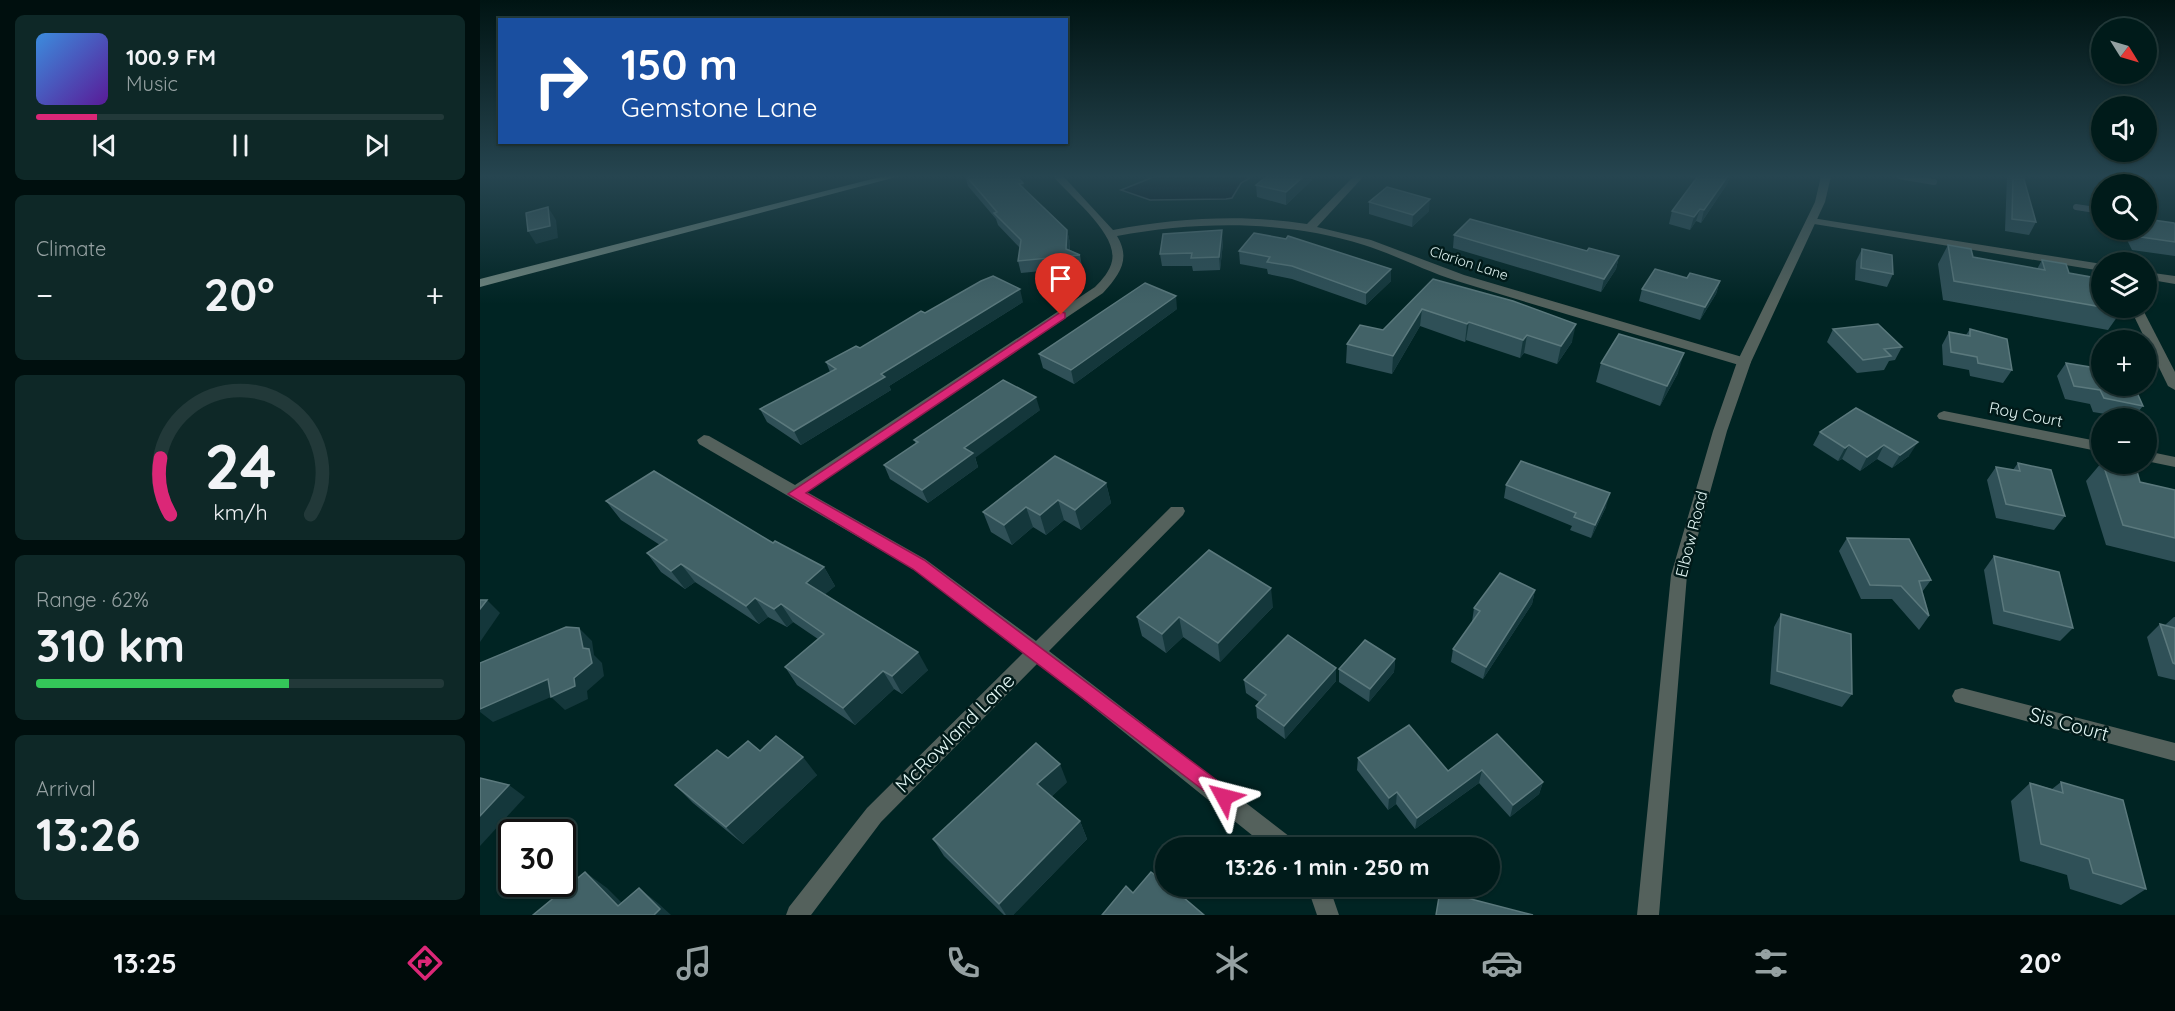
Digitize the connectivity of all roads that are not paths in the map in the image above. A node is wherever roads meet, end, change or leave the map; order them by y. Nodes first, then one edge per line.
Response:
1 (729, 219) edge
2 (1096, 219) edge
3 (1320, 219) edge
4 (1812, 221) joint
5 (1310, 229) junction
6 (1110, 234) junction
7 (2091, 266) edge
8 (2157, 277) edge
9 (2175, 280) edge
10 (480, 283) edge
11 (2141, 318) edge
12 (1744, 362) junction
13 (2175, 386) edge
14 (1944, 416) dead end
15 (704, 441) dead end
16 (2091, 445) edge
17 (2157, 458) edge
18 (2175, 462) edge
19 (795, 494) junction
20 (1177, 511) dead end
21 (1036, 651) junction
22 (1962, 696) dead end
23 (2175, 752) edge
24 (1272, 837) edge
25 (1322, 897) edge
26 (797, 915) edge
27 (1328, 915) edge
28 (1648, 915) edge

1 - 10 main road
2 - 6 street
3 - 5 street
4 - 7 street
4 - 12 street, Elbow Road
5 - 6 street, Clarion Lane
5 - 12 street, Clarion Lane
6 - 19 street
8 - 9 street
11 - 13 street
12 - 28 street, Elbow Road
14 - 16 street, Roy Court
15 - 19 street
17 - 18 street
19 - 21 street
20 - 21 street, McRowland Lane
21 - 24 street
21 - 26 street, McRowland Lane
22 - 23 street, Sis Court
25 - 27 street

